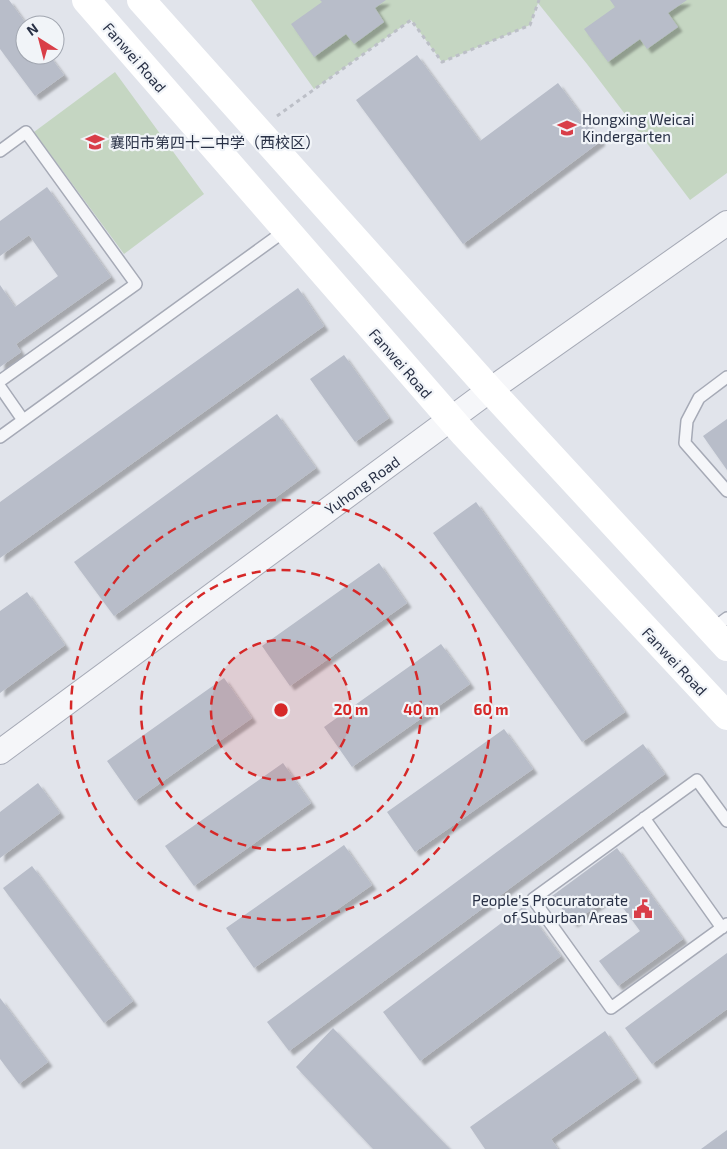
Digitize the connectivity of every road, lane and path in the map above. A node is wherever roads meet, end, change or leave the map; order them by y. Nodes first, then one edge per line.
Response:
1 (86, 0) edge
2 (141, 0) edge
3 (539, 0) edge
4 (257, 130) junction
5 (0, 151) edge
6 (727, 223) edge
7 (286, 230) junction
8 (727, 378) edge
9 (0, 381) edge
10 (0, 387) edge
11 (490, 390) junction
12 (23, 420) junction
13 (450, 420) junction
14 (0, 437) edge
15 (727, 491) edge
16 (722, 631) edge
17 (727, 716) edge
18 (0, 752) edge
19 (644, 818) junction
20 (727, 820) edge
21 (724, 926) edge

1 - 7 street, Fanwei Road
2 - 4 street
3 - 4 path
4 - 11 street
5 - 9 lane
6 - 11 street, Yuhong Road
7 - 12 lane
7 - 13 street, Fanwei Road
8 - 15 lane
10 - 12 lane
11 - 13 street, Yuhong Road
11 - 16 street
12 - 14 lane
13 - 17 street, Fanwei Road
13 - 18 street, Yuhong Road
19 - 20 lane
19 - 21 lane
19 - 21 lane

